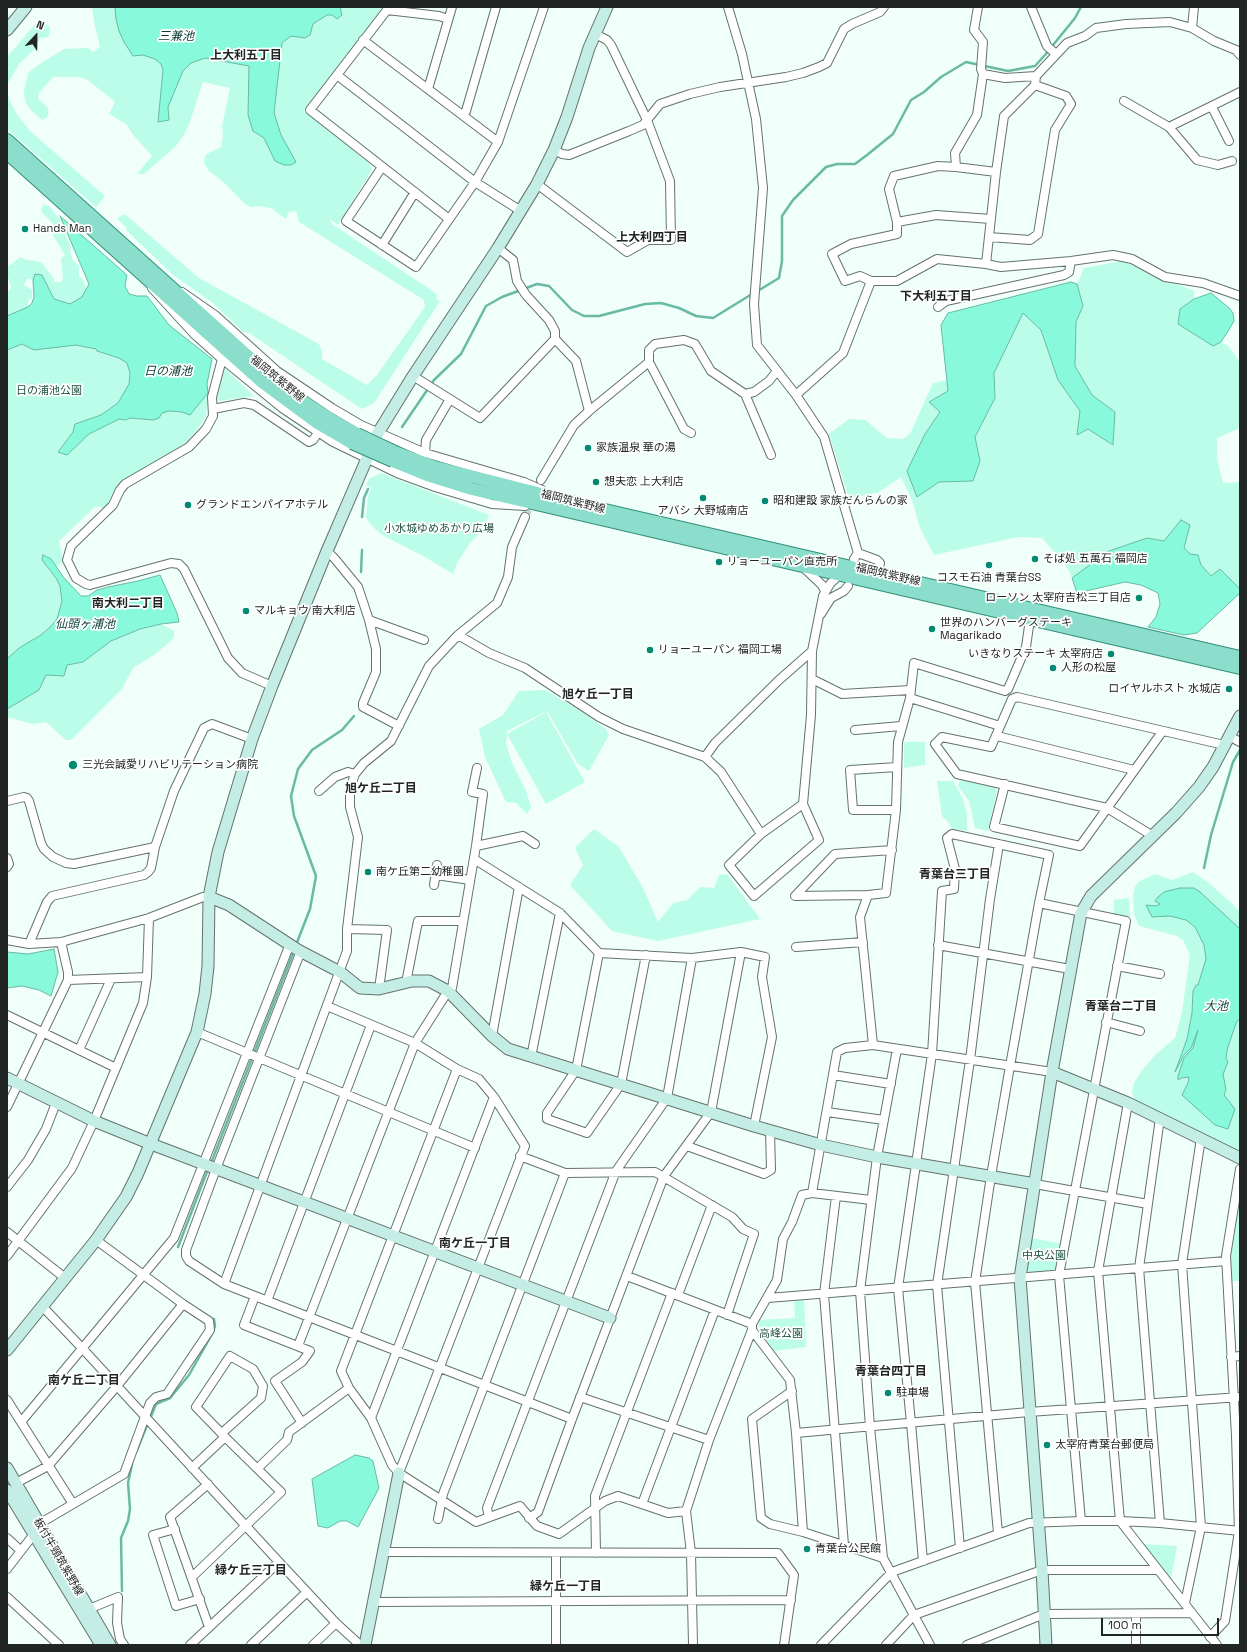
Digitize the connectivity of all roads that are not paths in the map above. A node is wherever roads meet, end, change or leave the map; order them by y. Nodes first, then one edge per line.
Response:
1 (452, 7) edge
2 (496, 7) edge
3 (544, 7) edge
4 (607, 7) edge
5 (728, 7) edge
6 (884, 7) edge
7 (978, 7) edge
8 (1031, 7) edge
9 (1194, 7) edge
10 (22, 8) edge
11 (448, 19) junction
12 (1192, 28) junction
13 (7, 30) edge
14 (595, 34) junction
15 (363, 40) junction
16 (1239, 51) edge
17 (1056, 54) junction
18 (982, 72) junction
19 (337, 75) junction
20 (1036, 76) junction
21 (748, 82) junction
22 (1035, 85) junction
23 (428, 89) junction
24 (1240, 92) edge
25 (1124, 101) dead end
26 (1212, 107) junction
27 (463, 115) junction
28 (647, 120) junction
29 (1169, 127) junction
30 (7, 140) edge
31 (1229, 141) dead end
32 (498, 142) junction
33 (554, 150) junction
34 (7, 153) edge
35 (1232, 162) dead end
36 (382, 167) junction
37 (956, 167) junction
38 (996, 172) junction
39 (475, 182) junction
40 (537, 184) junction
41 (415, 192) junction
42 (521, 212) junction
43 (449, 218) junction
44 (991, 219) junction
45 (897, 222) junction
46 (989, 237) junction
47 (382, 245) junction
48 (498, 248) junction
49 (1071, 261) junction
50 (986, 264) junction
51 (140, 273) junction
52 (871, 281) junction
53 (168, 284) junction
54 (1240, 296) edge
55 (938, 307) dead end
56 (555, 339) junction
57 (222, 359) junction
58 (649, 362) junction
59 (777, 371) junction
60 (413, 376) junction
61 (745, 394) junction
62 (796, 395) junction
63 (450, 400) junction
64 (213, 408) junction
65 (589, 411) junction
66 (319, 431) junction
67 (378, 433) junction
68 (691, 433) dead end
69 (355, 438) junction
70 (425, 453) junction
71 (772, 456) dead end
72 (366, 460) junction
73 (541, 480) tunnel mouth
74 (556, 503) junction
75 (525, 517) tunnel mouth
76 (327, 551) junction
77 (801, 565) junction
78 (878, 572) junction
79 (840, 574) junction
80 (848, 586) dead end
81 (825, 591) junction
82 (1030, 619) junction
83 (369, 620) junction
84 (816, 624) junction
85 (458, 635) junction
86 (424, 640) dead end
87 (812, 651) junction
88 (1240, 657) edge
89 (1240, 668) edge
90 (812, 679) junction
91 (272, 686) junction
92 (910, 694) junction
93 (1240, 716) edge
94 (399, 726) junction
95 (901, 726) junction
96 (1000, 726) junction
97 (855, 730) dead end
98 (1162, 732) junction
99 (997, 736) junction
100 (252, 739) junction
101 (1227, 741) junction
102 (1240, 742) edge
103 (705, 757) junction
104 (897, 767) junction
105 (477, 768) dead end
106 (1134, 770) junction
107 (355, 774) junction
108 (1005, 784) junction
109 (319, 791) dead end
110 (7, 801) edge
111 (803, 804) junction
112 (1107, 808) junction
113 (896, 810) junction
114 (761, 834) junction
115 (1152, 836) junction
116 (535, 844) dead end
117 (999, 844) junction
118 (476, 846) junction
119 (155, 847) junction
120 (892, 850) junction
121 (7, 858) edge
122 (474, 859) junction
123 (437, 865) dead end
124 (7, 867) edge
125 (436, 875) junction
126 (470, 880) junction
127 (434, 885) dead end
128 (519, 887) junction
129 (868, 895) junction
130 (209, 897) junction
131 (1039, 903) junction
132 (560, 913) junction
133 (1081, 913) junction
134 (149, 918) junction
135 (463, 921) junction
136 (347, 929) junction
137 (7, 940) edge
138 (61, 942) junction
139 (863, 942) junction
140 (29, 944) junction
141 (290, 944) junction
142 (938, 945) junction
143 (796, 947) dead end
144 (301, 951) junction
145 (742, 952) junction
146 (599, 953) junction
147 (982, 953) junction
148 (646, 955) junction
149 (692, 958) junction
150 (1028, 961) junction
151 (1117, 966) junction
152 (1070, 969) junction
153 (340, 972) junction
154 (1160, 974) dead end
155 (147, 977) junction
156 (111, 978) junction
157 (68, 980) junction
158 (406, 982) junction
159 (379, 989) junction
160 (448, 991) junction
161 (327, 1006) junction
162 (7, 1015) edge
163 (1106, 1022) junction
164 (372, 1025) junction
165 (197, 1032) junction
166 (1140, 1032) dead end
167 (44, 1033) junction
168 (492, 1036) junction
169 (415, 1043) junction
170 (873, 1044) junction
171 (897, 1049) junction
172 (78, 1050) junction
173 (246, 1053) junction
174 (932, 1054) junction
175 (530, 1057) junction
176 (259, 1058) junction
177 (970, 1060) junction
178 (1010, 1066) junction
179 (116, 1068) junction
180 (457, 1069) junction
181 (576, 1070) junction
182 (1052, 1072) junction
183 (833, 1075) junction
184 (301, 1076) junction
185 (7, 1078) edge
186 (19, 1084) junction
187 (621, 1084) junction
188 (890, 1084) junction
189 (1093, 1088) junction
190 (346, 1094) junction
191 (494, 1097) junction
192 (667, 1098) junction
193 (56, 1103) junction
194 (1128, 1103) junction
195 (7, 1108) edge
196 (388, 1112) junction
197 (711, 1112) junction
198 (827, 1112) junction
199 (1160, 1118) junction
200 (884, 1120) junction
201 (94, 1121) junction
202 (754, 1126) junction
203 (770, 1130) junction
204 (433, 1131) junction
205 (1200, 1138) junction
206 (150, 1144) junction
207 (821, 1145) junction
208 (687, 1146) junction
209 (475, 1148) junction
210 (520, 1156) junction
211 (876, 1157) junction
212 (1240, 1158) edge
213 (204, 1164) junction
214 (916, 1164) junction
215 (216, 1168) junction
216 (1240, 1168) edge
217 (954, 1170) junction
218 (616, 1172) junction
219 (565, 1173) junction
220 (664, 1176) junction
221 (991, 1176) junction
222 (1035, 1184) junction
223 (261, 1185) junction
224 (7, 1187) edge
225 (1075, 1191) junction
226 (812, 1193) junction
227 (836, 1196) junction
228 (1111, 1197) junction
229 (871, 1200) junction
230 (305, 1202) junction
231 (1148, 1204) junction
232 (712, 1205) junction
233 (348, 1218) junction
234 (7, 1232) edge
235 (393, 1235) junction
236 (96, 1240) junction
237 (18, 1241) junction
238 (435, 1251) junction
239 (7, 1256) edge
240 (1226, 1261) junction
241 (1182, 1264) junction
242 (477, 1268) junction
243 (1139, 1268) junction
244 (1098, 1271) junction
245 (1059, 1274) junction
246 (143, 1275) junction
247 (627, 1276) junction
248 (65, 1278) junction
249 (1020, 1278) junction
250 (976, 1282) junction
251 (224, 1284) junction
252 (522, 1285) junction
253 (937, 1285) junction
254 (898, 1288) junction
255 (860, 1291) junction
256 (675, 1294) junction
257 (824, 1294) junction
258 (255, 1296) junction
259 (768, 1298) junction
260 (267, 1301) junction
261 (566, 1301) junction
262 (183, 1304) junction
263 (42, 1306) junction
264 (714, 1310) junction
265 (727, 1315) junction
266 (310, 1317) junction
267 (610, 1318) junction
268 (752, 1327) junction
269 (355, 1335) junction
270 (298, 1346) junction
271 (82, 1348) junction
272 (7, 1350) edge
273 (396, 1351) junction
274 (1240, 1356) edge
275 (1231, 1357) junction
276 (439, 1367) junction
277 (484, 1385) junction
278 (117, 1386) junction
279 (349, 1388) junction
280 (792, 1391) junction
281 (580, 1397) junction
282 (1236, 1397) edge
283 (7, 1400) edge
284 (1192, 1400) junction
285 (527, 1402) junction
286 (1151, 1403) junction
287 (1109, 1406) junction
288 (1071, 1409) junction
289 (626, 1412) junction
290 (1029, 1412) junction
291 (145, 1416) junction
292 (986, 1416) junction
293 (370, 1418) junction
294 (572, 1419) junction
295 (949, 1420) junction
296 (20, 1422) junction
297 (302, 1423) junction
298 (911, 1423) junction
299 (670, 1427) junction
300 (870, 1427) junction
301 (834, 1430) junction
302 (796, 1433) junction
303 (223, 1435) junction
304 (1238, 1436) edge
305 (709, 1440) junction
306 (48, 1466) junction
307 (7, 1468) edge
308 (192, 1468) junction
309 (258, 1468) junction
310 (399, 1473) junction
311 (208, 1484) junction
312 (11, 1487) edge
313 (442, 1500) junction
314 (73, 1504) junction
315 (642, 1504) junction
316 (595, 1508) junction
317 (686, 1511) junction
318 (489, 1517) junction
319 (530, 1518) junction
320 (438, 1519) dead end
321 (1081, 1521) junction
322 (1120, 1521) junction
323 (1038, 1522) junction
324 (1160, 1523) junction
325 (39, 1524) junction
326 (246, 1526) junction
327 (1201, 1527) junction
328 (175, 1529) junction
329 (1239, 1531) edge
330 (803, 1532) junction
331 (998, 1533) junction
332 (34, 1534) junction
333 (7, 1538) edge
334 (844, 1545) junction
335 (960, 1548) junction
336 (20, 1550) junction
337 (383, 1552) junction
338 (556, 1553) junction
339 (596, 1553) junction
340 (691, 1553) junction
341 (883, 1558) junction
342 (923, 1561) junction
343 (279, 1562) junction
344 (7, 1569) edge
345 (1042, 1570) junction
346 (1158, 1570) junction
347 (892, 1572) junction
348 (192, 1577) junction
349 (308, 1592) junction
350 (7, 1597) edge
351 (200, 1599) junction
352 (692, 1600) junction
353 (791, 1600) junction
354 (556, 1601) junction
355 (374, 1602) junction
356 (1185, 1603) junction
357 (88, 1609) junction
358 (1192, 1613) junction
359 (1044, 1614) junction
360 (1136, 1614) junction
361 (914, 1615) junction
362 (336, 1623) junction
363 (209, 1627) junction
364 (1210, 1637) junction
365 (59, 1645) edge
366 (101, 1645) edge
367 (110, 1645) edge
368 (124, 1645) edge
369 (190, 1645) edge
370 (251, 1645) edge
371 (313, 1645) edge
372 (360, 1645) edge
373 (365, 1645) edge
374 (556, 1645) edge
375 (693, 1645) edge
376 (784, 1645) edge
377 (822, 1645) edge
378 (886, 1645) edge
379 (930, 1645) edge
380 (968, 1645) edge
381 (1046, 1645) edge
382 (1136, 1645) edge
383 (1217, 1645) edge

1 - 11 street
2 - 27 street
3 - 32 street
4 - 14 street
5 - 21 street
6 - 21 street
7 - 18 street
8 - 17 street
9 - 12 street
10 - 13 street
11 - 15 street
11 - 23 street
12 - 16 street
12 - 17 street
14 - 28 street
14 - 33 street
15 - 19 street
15 - 23 street
17 - 20 street
18 - 20 street
18 - 37 street
19 - 36 street
19 - 39 street
20 - 22 street
21 - 28 street
21 - 59 street
22 - 38 street
22 - 46 street
23 - 27 street
24 - 26 street
25 - 29 street
26 - 29 street
26 - 31 street
27 - 32 street
28 - 33 street
28 - 40 street
29 - 35 street
30 - 53 main road, 福岡筑紫野線
32 - 39 street
33 - 40 street
34 - 51 main road, 福岡筑紫野線
36 - 41 street
36 - 47 street
37 - 38 street
37 - 45 street
38 - 44 street
39 - 42 street
39 - 43 street
40 - 42 street
41 - 43 street
41 - 47 street
42 - 48 street
43 - 47 street
44 - 45 street
44 - 46 street
45 - 52 street
46 - 50 street
48 - 56 street
48 - 60 street
49 - 50 street
49 - 54 street
49 - 55 street
50 - 52 street
51 - 57 street
51 - 69 main road, 福岡筑紫野線
52 - 62 street
53 - 67 street
53 - 69 main road, 福岡筑紫野線
56 - 63 street
56 - 65 street
57 - 64 street
57 - 66 street
58 - 61 street
58 - 65 street
58 - 68 street
59 - 61 street
59 - 62 street
60 - 63 street
60 - 67 street
61 - 71 street
62 - 78 street
63 - 70 street
64 - 66 street
64 - 91 street
65 - 73 street
66 - 72 street
67 - 70 street
67 - 72 street
69 - 74 main road, 福岡筑紫野線, bridge
70 - 74 street
72 - 74 street
72 - 76 street
74 - 77 main road, 福岡筑紫野線
74 - 78 main road, 福岡筑紫野線
75 - 85 street
76 - 83 street
76 - 91 street
77 - 79 main road, 福岡筑紫野線
77 - 81 street
78 - 88 main road, 福岡筑紫野線
79 - 81 street
79 - 82 main road, 福岡筑紫野線
80 - 84 street
81 - 84 street
82 - 89 main road, 福岡筑紫野線
82 - 92 street
83 - 86 street
83 - 94 street
84 - 87 street
85 - 94 street
85 - 103 street
87 - 90 street
87 - 103 street
90 - 92 street
90 - 111 street
91 - 100 street
92 - 95 street
92 - 96 street
93 - 101 street
94 - 107 street
95 - 97 street
95 - 104 street
96 - 98 street
96 - 99 street
98 - 101 street
98 - 106 street
99 - 106 street
99 - 108 street
100 - 119 street
100 - 130 street
101 - 102 street
101 - 115 street
103 - 114 street
104 - 113 street
104 - 113 street
105 - 118 street
106 - 112 street
107 - 109 street
107 - 136 street
108 - 112 street
108 - 112 street
110 - 119 street
111 - 114 street
111 - 114 street
112 - 115 street
113 - 120 street
115 - 133 street
116 - 118 street
117 - 131 street
117 - 142 street
117 - 147 street
118 - 122 street
119 - 140 street
120 - 129 street
120 - 129 street
121 - 124 street
122 - 126 street
122 - 128 street
123 - 125 street
125 - 126 street
125 - 127 street
126 - 135 street
128 - 132 street
128 - 168 street
129 - 139 street
130 - 134 street
130 - 141 street
130 - 165 street
131 - 133 street
131 - 150 street
132 - 146 street
132 - 175 street
133 - 151 street
133 - 152 street
134 - 138 street
134 - 155 street
135 - 158 street
135 - 160 street
136 - 153 street
136 - 159 street
137 - 140 street
138 - 140 street
138 - 157 street
139 - 143 street
139 - 170 street
141 - 144 street
141 - 173 street
142 - 147 street
142 - 174 street
144 - 153 street
144 - 176 street
145 - 149 street
145 - 197 street
145 - 202 street
146 - 148 street
146 - 181 street
147 - 150 street
147 - 177 street
148 - 149 street
148 - 187 street
149 - 192 street
150 - 152 street
150 - 178 street
151 - 154 street
151 - 163 street
152 - 182 street
153 - 159 street
153 - 161 street
155 - 156 street
155 - 179 street
156 - 157 street
156 - 172 street
157 - 167 street
158 - 159 street
158 - 160 street
160 - 168 street
160 - 169 street
161 - 164 street
161 - 184 street
162 - 167 street
163 - 166 street
163 - 189 street
164 - 169 street
164 - 190 street
165 - 173 street
165 - 206 street
167 - 172 street
167 - 186 street
168 - 175 street
169 - 180 street
169 - 196 street
170 - 171 street
170 - 183 street
171 - 174 street
171 - 188 street
172 - 179 street
173 - 176 street
173 - 213 street
174 - 177 street
174 - 214 street
175 - 181 street
176 - 184 street
176 - 215 street
177 - 178 street
177 - 217 street
178 - 182 street
178 - 221 street
179 - 201 street
180 - 191 street
180 - 204 street
181 - 187 street
181 - 187 street
182 - 189 street
182 - 222 street
183 - 188 street
183 - 198 street
184 - 190 street
184 - 223 street
185 - 186 street
186 - 193 street
186 - 195 street
187 - 192 street
188 - 200 street
189 - 194 street
189 - 225 street
190 - 196 street
190 - 230 street
191 - 209 street
191 - 210 street
192 - 197 street
192 - 218 street
193 - 201 street
193 - 224 street
194 - 199 street
194 - 228 street
196 - 204 street
196 - 233 street
197 - 202 street
197 - 208 street
198 - 200 street
198 - 207 street
199 - 205 street
199 - 231 street
200 - 211 street
201 - 206 street
201 - 237 street
202 - 203 street
203 - 207 street
203 - 208 street
204 - 209 street
204 - 235 street
205 - 212 street
205 - 241 street
206 - 213 street
206 - 236 street
207 - 211 street
207 - 226 street
208 - 220 street
209 - 238 street
210 - 219 street
210 - 242 street
211 - 214 street
211 - 229 street
213 - 215 street
213 - 246 street
214 - 217 street
214 - 254 street
215 - 223 street
215 - 251 street
216 - 240 street
217 - 221 street
217 - 253 street
218 - 219 street
218 - 220 street
218 - 261 street
219 - 252 street
220 - 232 street
220 - 247 street
221 - 222 street
221 - 250 street
222 - 225 street
222 - 249 street
223 - 230 street
223 - 251 street
225 - 228 street
225 - 245 street
226 - 227 street
226 - 259 street
227 - 229 street
227 - 257 street
228 - 231 street
228 - 244 street
229 - 255 street
230 - 233 street
230 - 260 street
231 - 243 street
232 - 256 street
232 - 265 street
233 - 235 street
233 - 266 street
234 - 237 street
235 - 238 street
235 - 269 street
236 - 246 street
236 - 248 street
237 - 239 street
237 - 248 street
238 - 242 street
238 - 273 street
240 - 241 street
240 - 275 street
241 - 243 street
241 - 284 street
242 - 252 street
242 - 276 street
243 - 244 street
243 - 286 street
244 - 245 street
244 - 287 street
245 - 249 street
245 - 288 street
246 - 262 street
246 - 271 street
247 - 256 street
247 - 267 street
248 - 263 street
249 - 250 street
249 - 290 street
250 - 253 street
250 - 292 street
251 - 258 street
252 - 261 street
252 - 277 street
253 - 254 street
253 - 295 street
254 - 255 street
254 - 298 street
255 - 257 street
255 - 300 street
256 - 264 street
256 - 289 street
257 - 259 street
257 - 301 street
258 - 260 street
258 - 270 street
259 - 268 street
260 - 266 street
261 - 267 street
261 - 285 street
262 - 278 street
262 - 291 street
263 - 271 street
263 - 272 street
264 - 265 street
264 - 299 street
265 - 268 street
266 - 269 street
266 - 270 street
267 - 281 street
268 - 280 street
268 - 305 street
269 - 273 street
269 - 279 street
270 - 297 street
271 - 278 street
271 - 296 street
273 - 276 street
273 - 293 street
274 - 275 street
275 - 282 street
276 - 277 street
276 - 310 street
277 - 285 street
277 - 313 street
278 - 291 street
278 - 306 street
279 - 293 street
279 - 297 street
280 - 302 street
280 - 330 street
281 - 289 street
281 - 294 street
282 - 284 street
282 - 304 street
283 - 296 street
284 - 286 street
284 - 327 street
285 - 294 street
285 - 318 street
286 - 287 street
286 - 324 street
287 - 288 street
287 - 322 street
288 - 290 street
288 - 321 street
289 - 299 street
289 - 316 street
290 - 292 street
290 - 323 street
291 - 308 street
291 - 314 street
292 - 295 street
292 - 331 street
293 - 310 street
294 - 319 street
295 - 298 street
295 - 335 street
296 - 306 street
297 - 309 street
298 - 300 street
298 - 342 street
299 - 305 street
299 - 315 street
300 - 301 street
300 - 341 street
301 - 302 street
301 - 334 street
302 - 330 street
303 - 303 street
303 - 308 street
303 - 309 street
304 - 329 street
305 - 317 street
306 - 312 street
306 - 314 street
307 - 312 street, 板付牛頸筑紫野線
308 - 311 street
309 - 326 street
310 - 313 street
310 - 337 street
311 - 326 street
311 - 328 street
312 - 325 street, 板付牛頸筑紫野線
312 - 332 street, 板付牛頸筑紫野線
313 - 318 street
313 - 320 street
314 - 325 street
315 - 316 street
315 - 317 street
316 - 319 street
316 - 339 street
317 - 340 street
318 - 319 street
321 - 322 street
321 - 323 street
322 - 324 street
322 - 346 street
323 - 331 street
323 - 345 street
324 - 327 street
325 - 357 street, 板付牛頸筑紫野線
326 - 343 street
326 - 348 street
327 - 329 street
327 - 356 street
328 - 348 street
328 - 351 street
329 - 364 street
330 - 334 street
331 - 335 street
332 - 336 street
332 - 366 street, 板付牛頸筑紫野線
333 - 336 street
334 - 341 street
335 - 342 street
336 - 344 street
337 - 338 street
337 - 355 street
338 - 339 street
338 - 354 street
339 - 340 street
340 - 352 street
340 - 353 street
341 - 347 street
342 - 347 street
343 - 349 street
343 - 363 street
345 - 346 street
345 - 359 street
345 - 361 street
346 - 356 street
347 - 361 street
347 - 377 street
348 - 351 street
349 - 362 street
349 - 370 street
350 - 365 street
351 - 363 street
352 - 353 street
352 - 354 street
352 - 375 street
353 - 376 street
354 - 355 street
354 - 374 street
355 - 373 street
356 - 358 street
357 - 367 street, 板付牛頸筑紫野線
357 - 368 street
358 - 360 street
358 - 364 street
359 - 360 street
359 - 380 street
359 - 381 street
360 - 382 street
361 - 378 street
361 - 379 street
362 - 371 street
362 - 372 street
363 - 369 street
364 - 383 street

